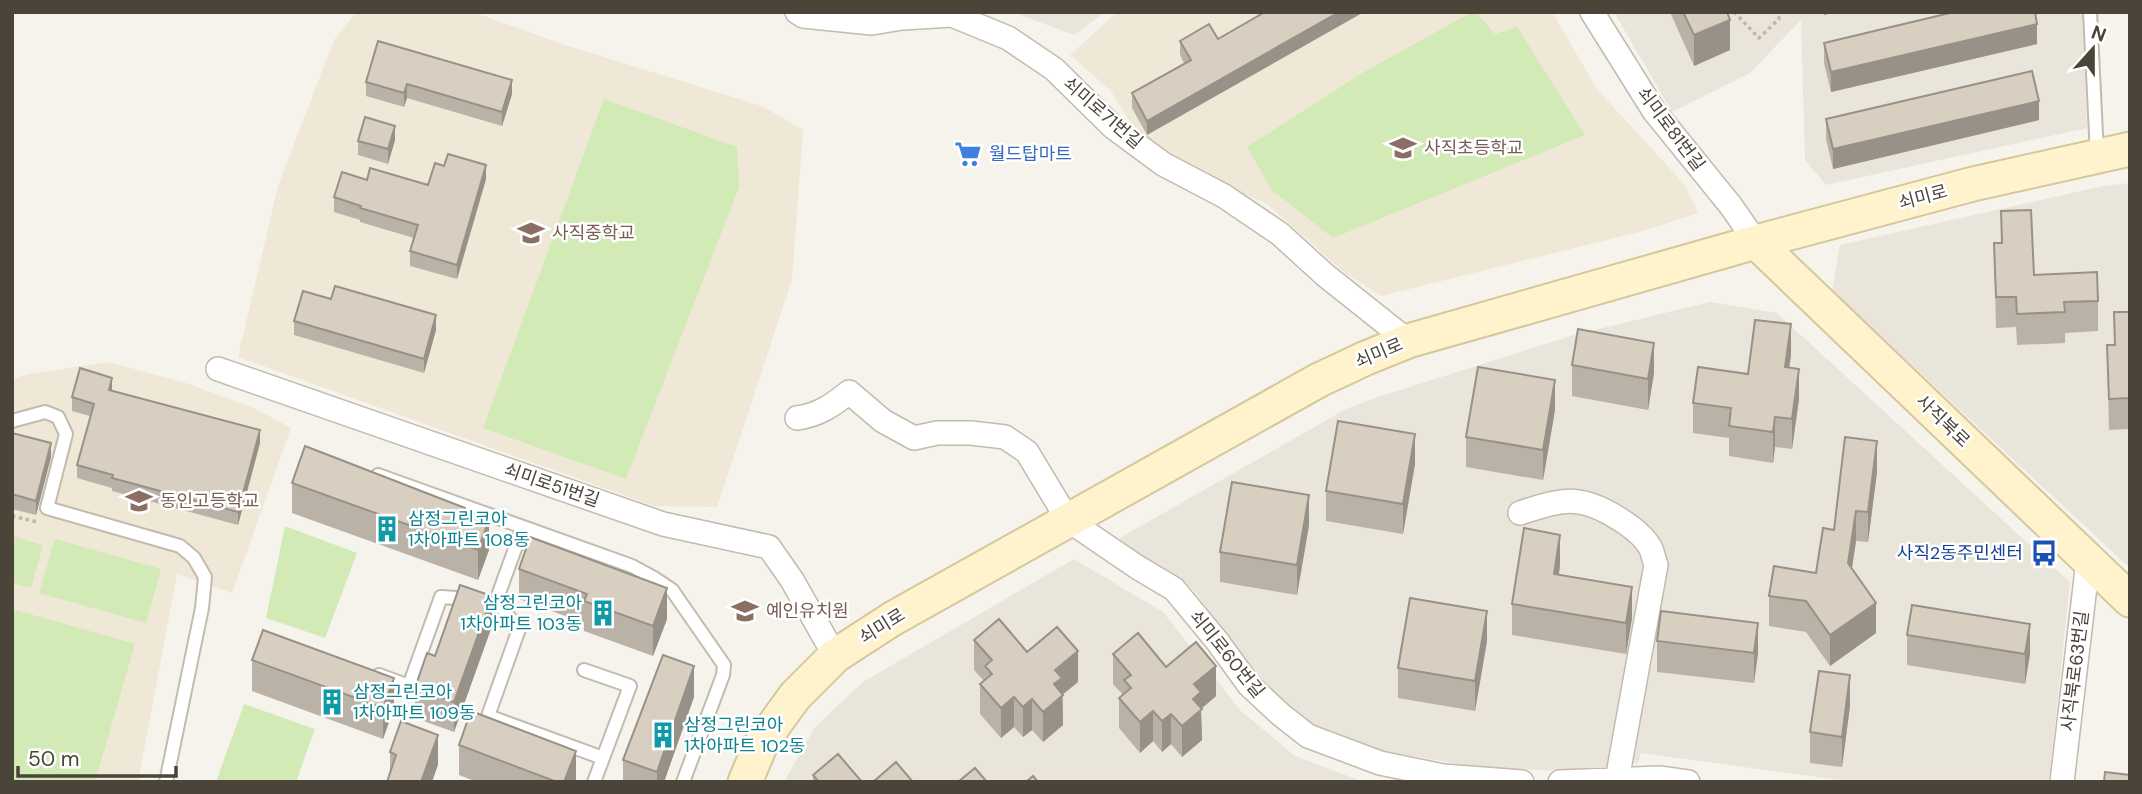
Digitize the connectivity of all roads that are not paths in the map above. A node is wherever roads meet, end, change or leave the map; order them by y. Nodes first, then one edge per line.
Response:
1 (797, 12) edge
2 (1592, 12) edge
3 (2090, 12) edge
4 (2130, 149) edge
5 (2097, 156) junction
6 (1756, 242) junction
7 (1408, 341) junction
8 (218, 369) dead end
9 (797, 418) dead end
10 (12, 421) edge
11 (371, 472) edge
12 (1520, 513) dead end
13 (1068, 520) junction
14 (523, 527) junction
15 (2088, 561) junction
16 (2130, 600) edge
17 (496, 601) junction
18 (835, 656) junction
19 (584, 670) dead end
20 (370, 672) edge
21 (603, 758) junction
22 (1618, 780) junction
23 (166, 782) edge
24 (594, 782) edge
25 (684, 782) edge
26 (745, 782) edge
27 (1521, 782) edge
28 (1560, 782) edge
29 (1688, 782) edge
30 (2062, 782) edge

1 - 7 street, 쇠미로71번길
2 - 6 street, 쇠미로81번길
3 - 5 lane
4 - 5 main road, 쇠미로
5 - 6 main road, 쇠미로
6 - 7 main road, 쇠미로
6 - 15 main road, 사직북로
7 - 13 main road, 쇠미로
8 - 18 street, 쇠미로51번길
9 - 13 street
10 - 23 lane
11 - 14 lane
12 - 22 street
13 - 18 main road, 쇠미로
13 - 27 street, 쇠미로60번길
14 - 17 lane
14 - 25 lane
15 - 16 main road, 사직북로
15 - 30 street, 사직북로63번길
17 - 20 lane
17 - 21 lane
18 - 26 main road, 쇠미로
19 - 21 lane
21 - 24 lane
22 - 28 street
22 - 29 street

